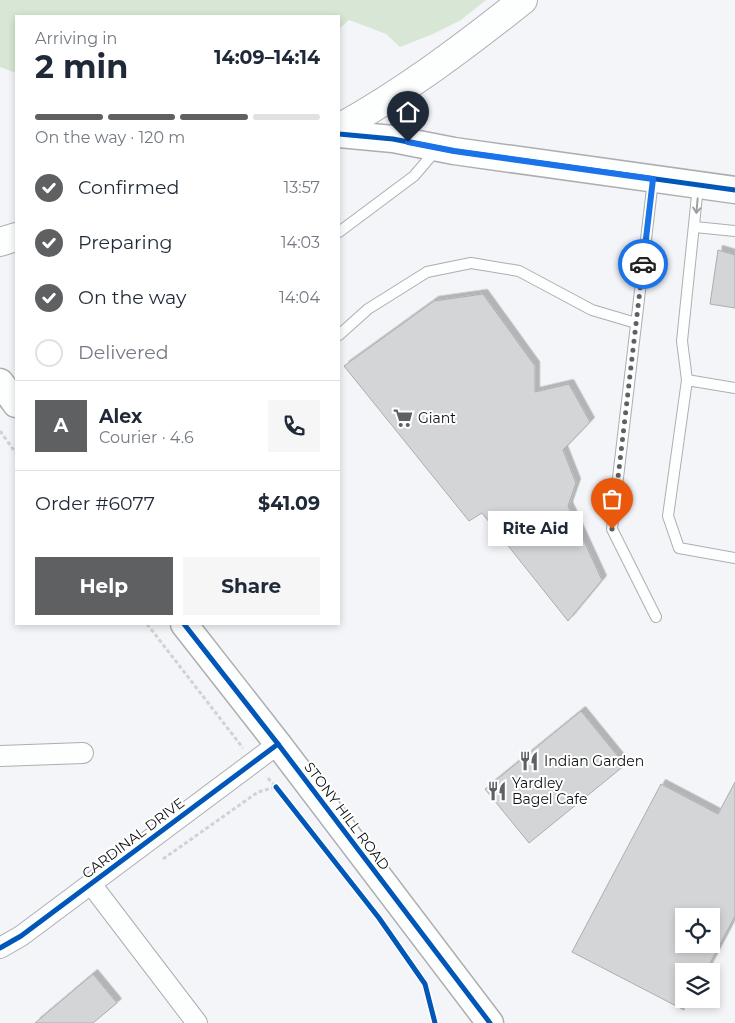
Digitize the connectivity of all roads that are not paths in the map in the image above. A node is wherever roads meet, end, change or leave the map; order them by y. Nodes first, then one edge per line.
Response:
1 (523, 0) edge
2 (340, 127) edge
3 (340, 134) edge
4 (438, 149) junction
5 (653, 179) junction
6 (698, 185) junction
7 (735, 190) edge
8 (695, 228) junction
9 (340, 231) edge
10 (735, 231) edge
11 (15, 237) edge
12 (0, 242) edge
13 (636, 322) junction
14 (340, 334) edge
15 (687, 380) junction
16 (0, 382) edge
17 (735, 388) edge
18 (15, 403) edge
19 (735, 558) edge
20 (656, 617) dead end
21 (185, 625) edge
22 (278, 744) junction
23 (83, 753) dead end
24 (0, 756) edge
25 (91, 884) junction
26 (0, 948) edge
27 (190, 1021) edge
28 (490, 1023) edge

1 - 2 main road
3 - 4 street
4 - 5 street
4 - 9 lane
5 - 6 street
5 - 13 lane
6 - 7 street
6 -> 8 lane
8 - 10 lane
8 - 15 lane
11 - 12 main road
13 - 14 lane
13 - 20 lane
15 - 17 lane
15 - 19 lane
16 - 18 street
21 - 22 street, STONY HILL ROAD
22 - 25 street, CARDINAL DRIVE
22 - 28 street, STONY HILL ROAD
23 - 24 street
25 - 26 street, CARDINAL DRIVE
25 - 27 street

